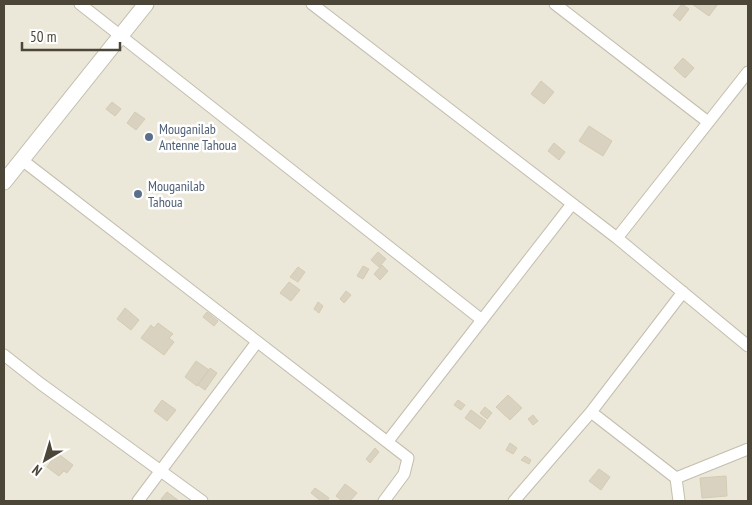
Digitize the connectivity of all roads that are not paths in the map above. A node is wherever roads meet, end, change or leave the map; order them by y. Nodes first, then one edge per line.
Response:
1 (80, 4) edge
2 (146, 4) edge
3 (312, 4) edge
4 (556, 4) edge
5 (121, 36) junction
6 (748, 72) edge
7 (708, 122) junction
8 (22, 160) junction
9 (4, 182) edge
10 (572, 204) junction
11 (617, 238) junction
12 (683, 292) junction
13 (482, 320) junction
14 (257, 342) junction
15 (748, 346) edge
16 (4, 355) edge
17 (590, 412) junction
18 (388, 441) junction
19 (748, 449) edge
20 (161, 471) junction
21 (676, 478) junction
22 (138, 501) edge
23 (202, 501) edge
24 (384, 501) edge
25 (514, 501) edge
26 (679, 501) edge

1 - 5 street
2 - 5 street
3 - 10 street
4 - 7 street
5 - 8 street
5 - 13 street
6 - 7 street
7 - 11 street
8 - 9 street
8 - 14 street
10 - 11 street
10 - 13 street
11 - 12 street
12 - 15 street
12 - 17 street
13 - 18 street
14 - 18 street
14 - 20 street
16 - 20 street
17 - 21 street
17 - 25 street
18 - 24 street
19 - 21 street
20 - 22 street
20 - 23 street
21 - 26 street

